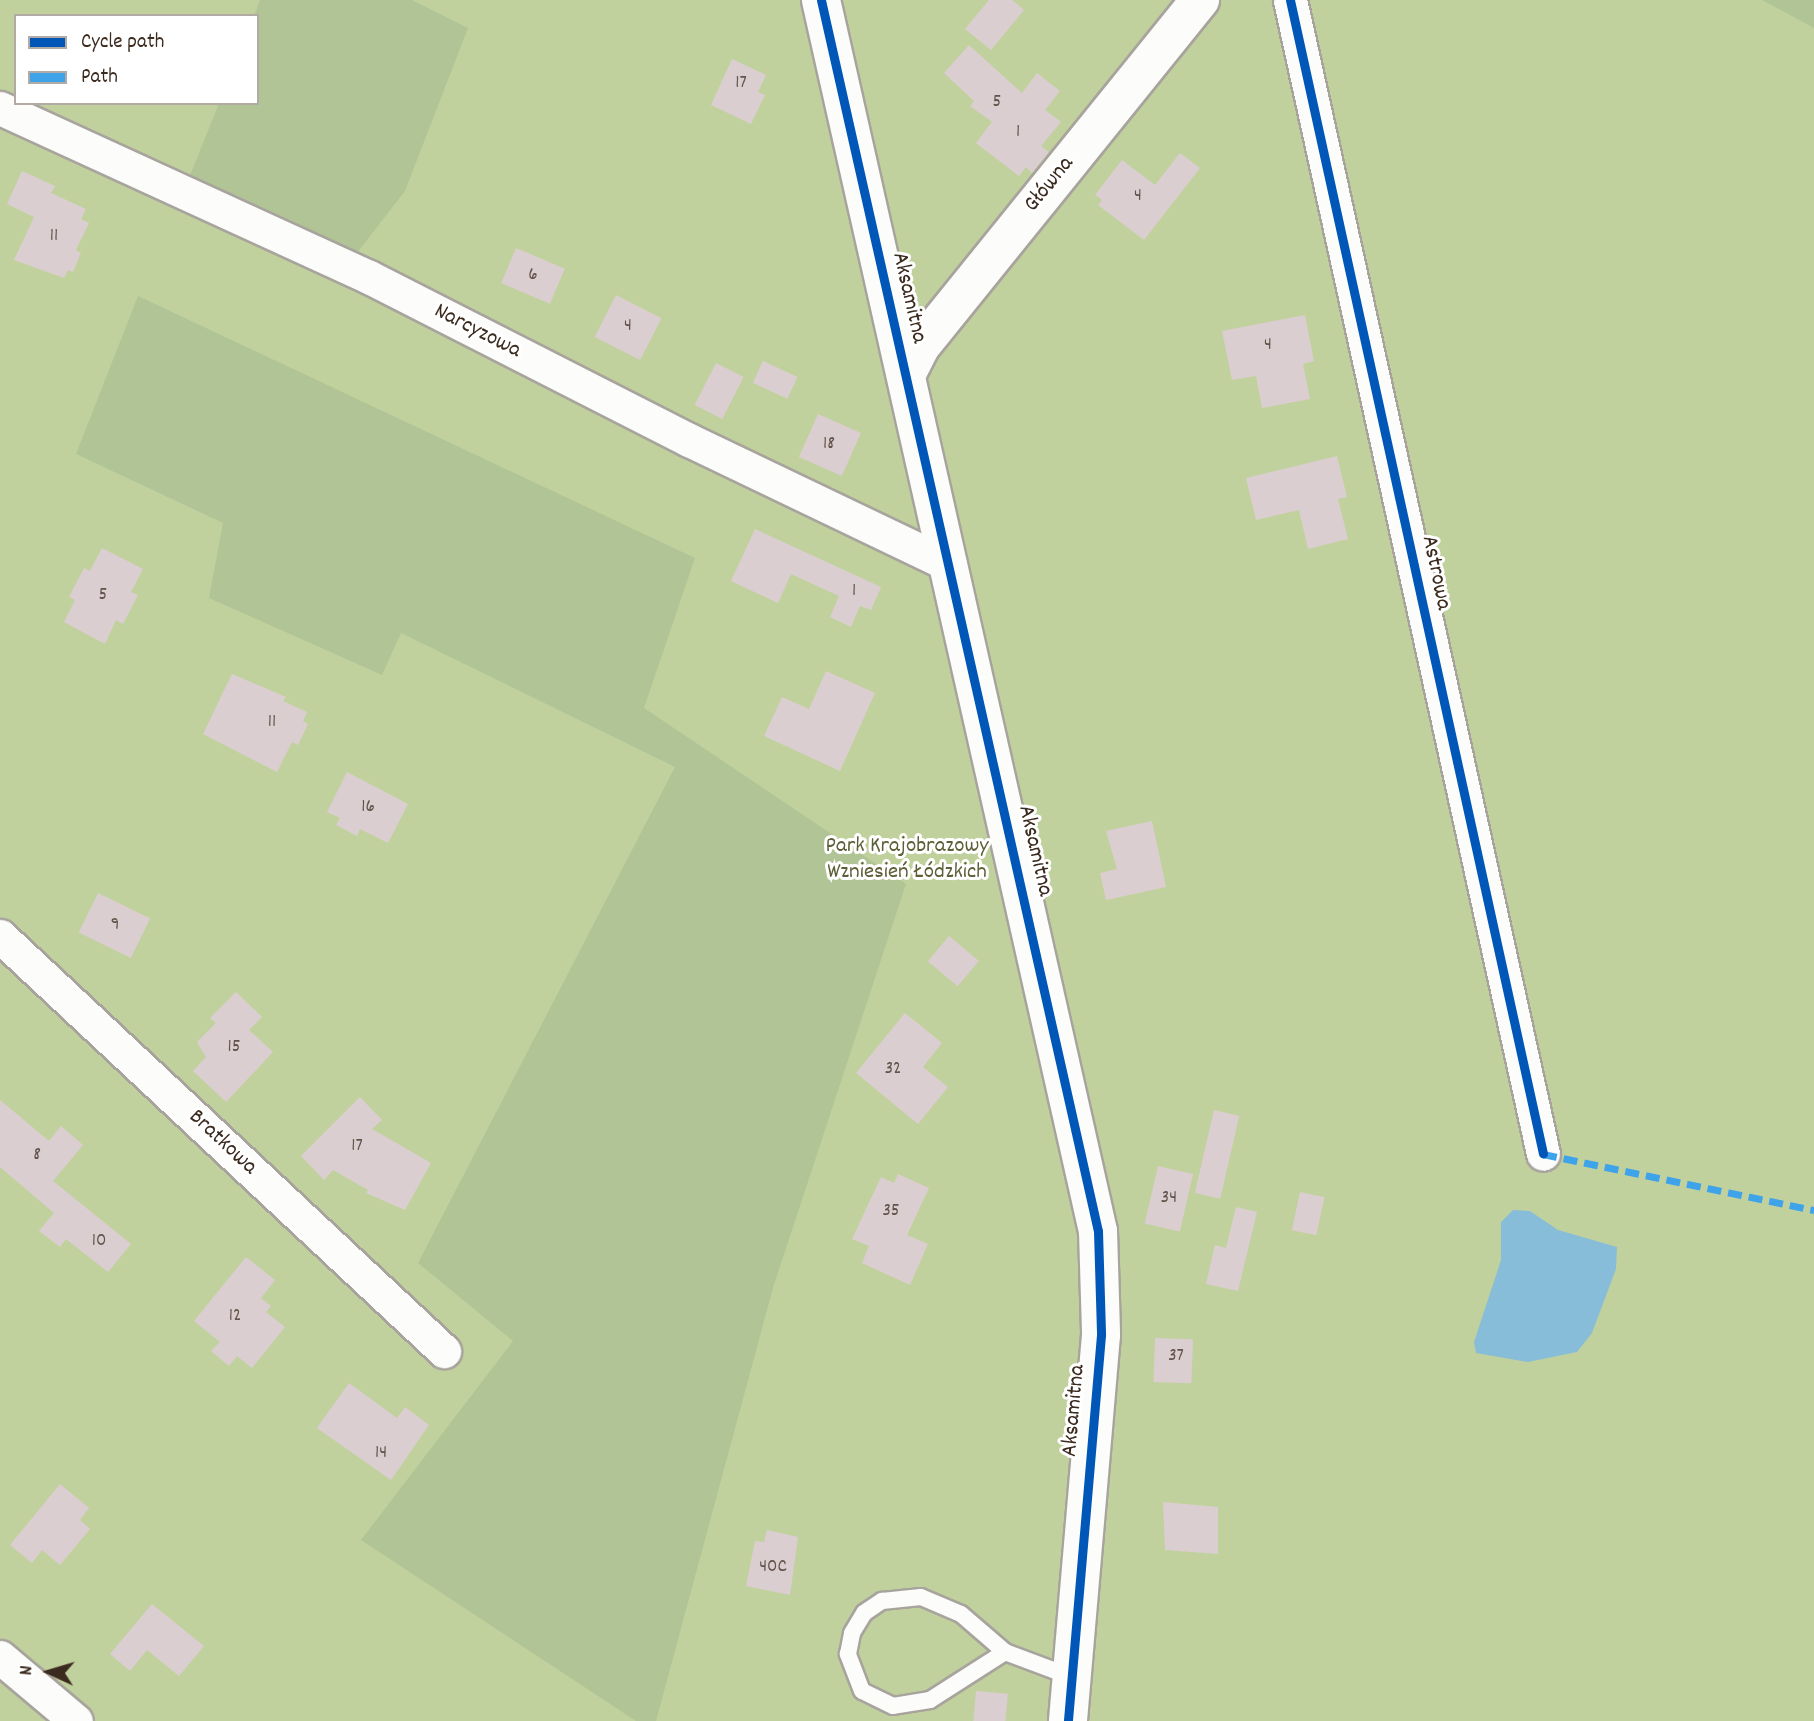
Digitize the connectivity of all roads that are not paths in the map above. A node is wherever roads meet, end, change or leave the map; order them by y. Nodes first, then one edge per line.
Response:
1 (821, 0) edge
2 (1200, 0) edge
3 (1290, 0) edge
4 (0, 108) edge
5 (906, 375) junction
6 (950, 565) junction
7 (0, 936) edge
8 (1543, 1154) dead end
9 (444, 1351) dead end
10 (1004, 1652) junction
11 (0, 1657) edge
12 (1072, 1677) junction
13 (76, 1721) edge
14 (1068, 1721) edge

1 - 5 street, Aksamitna
2 - 5 street, Główna
3 - 8 street, Astrowa
4 - 6 street, Narcyzowa
5 - 6 street, Aksamitna
6 - 12 street, Aksamitna
7 - 9 street, Bratkowa
10 - 10 lane
10 - 12 lane
11 - 13 street
12 - 14 street, Aksamitna

